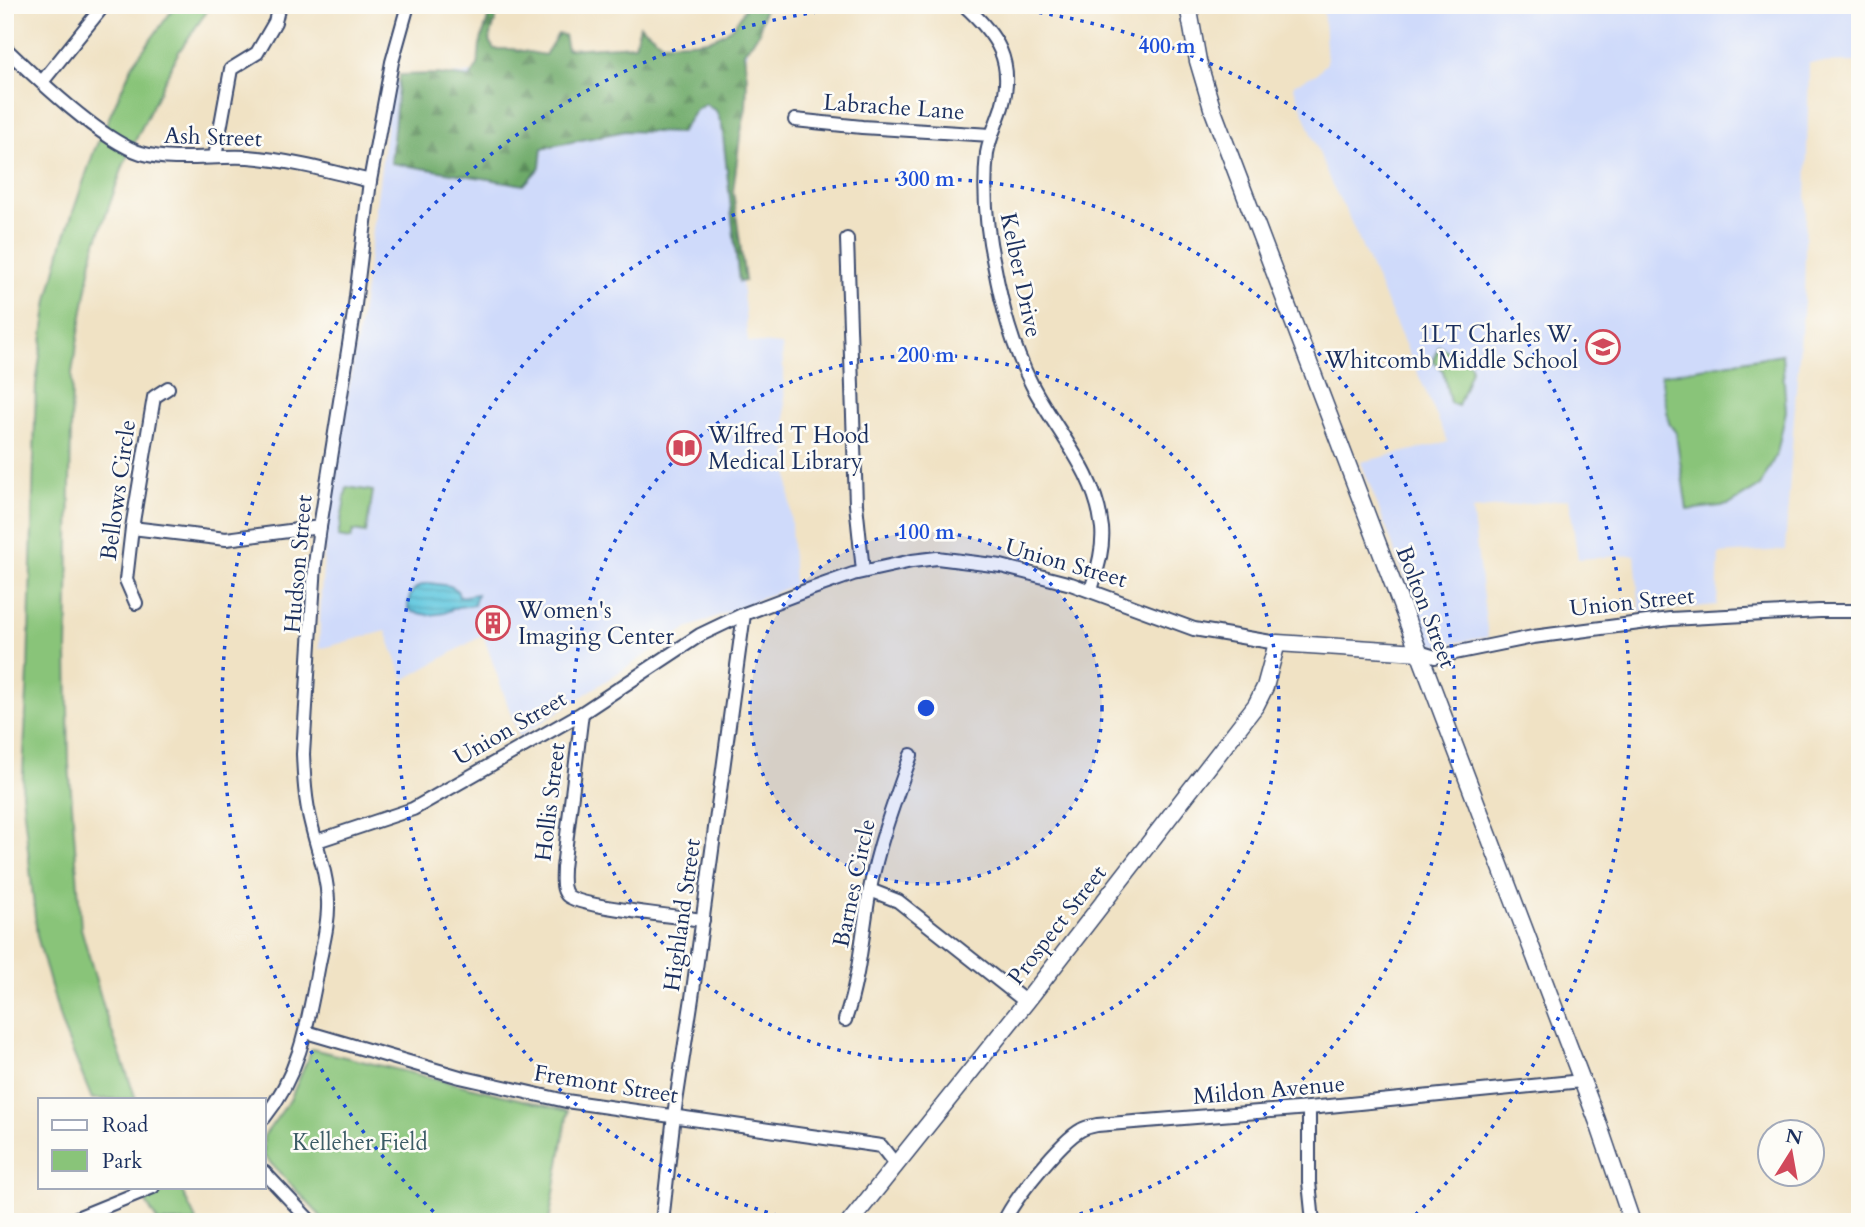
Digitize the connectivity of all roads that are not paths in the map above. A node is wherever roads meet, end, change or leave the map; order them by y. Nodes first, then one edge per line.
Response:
1 (104, 5) edge
2 (279, 5) edge
3 (408, 5) edge
4 (964, 5) edge
5 (1188, 5) edge
6 (5, 48) edge
7 (42, 82) junction
8 (795, 120) dead end
9 (990, 135) junction
10 (215, 157) junction
11 (370, 181) junction
12 (848, 239) dead end
13 (168, 388) dead end
14 (320, 527) junction
15 (132, 528) junction
16 (863, 571) junction
17 (1091, 590) junction
18 (136, 603) dead end
19 (1860, 611) edge
20 (744, 614) junction
21 (1277, 643) junction
22 (1419, 652) junction
23 (582, 713) junction
24 (911, 755) dead end
25 (317, 841) junction
26 (870, 890) junction
27 (703, 920) junction
28 (1026, 1002) junction
29 (845, 1020) dead end
30 (306, 1032) junction
31 (1582, 1081) junction
32 (1309, 1108) junction
33 (266, 1115) edge
34 (674, 1115) junction
35 (895, 1165) junction
36 (266, 1174) edge
37 (151, 1188) edge
38 (67, 1222) edge
39 (311, 1222) edge
40 (662, 1222) edge
41 (850, 1222) edge
42 (1004, 1222) edge
43 (1313, 1222) edge
44 (1632, 1222) edge

1 - 7 street
2 - 10 street
3 - 11 street, Hudson Street
4 - 9 street, Kelber Drive
5 - 22 main road, Bolton Street
6 - 7 street, Ash Street
7 - 10 street, Ash Street
8 - 9 street, Labrache Lane
9 - 17 street, Kelber Drive
10 - 11 street, Ash Street
11 - 14 street, Hudson Street
12 - 16 street
13 - 15 street, Bellows Circle
14 - 15 street
14 - 25 street, Hudson Street
15 - 18 street, Bellows Circle
16 - 17 street, Union Street
16 - 20 street, Union Street
17 - 21 street, Union Street
19 - 22 street, Union Street
20 - 23 street, Union Street
20 - 27 street, Highland Street
21 - 22 main road, Union Street
21 - 28 main road, Prospect Street
22 - 31 main road, Bolton Street
23 - 25 street, Union Street
23 - 27 street, Hollis Street
24 - 26 street, Barnes Circle
25 - 30 street, Hudson Street
26 - 28 street
26 - 29 street, Barnes Circle
27 - 34 street, Highland Street
28 - 35 main road, Prospect Street
30 - 33 street, Hudson Street
30 - 34 street, Fremont Street
31 - 32 street, Mildon Avenue
31 - 44 main road, Bolton Street
32 - 42 street, Mildon Avenue
32 - 43 street
34 - 35 street, Fremont Street
34 - 40 street, Highland Street
35 - 41 main road, Prospect Street
36 - 39 street
37 - 38 street

